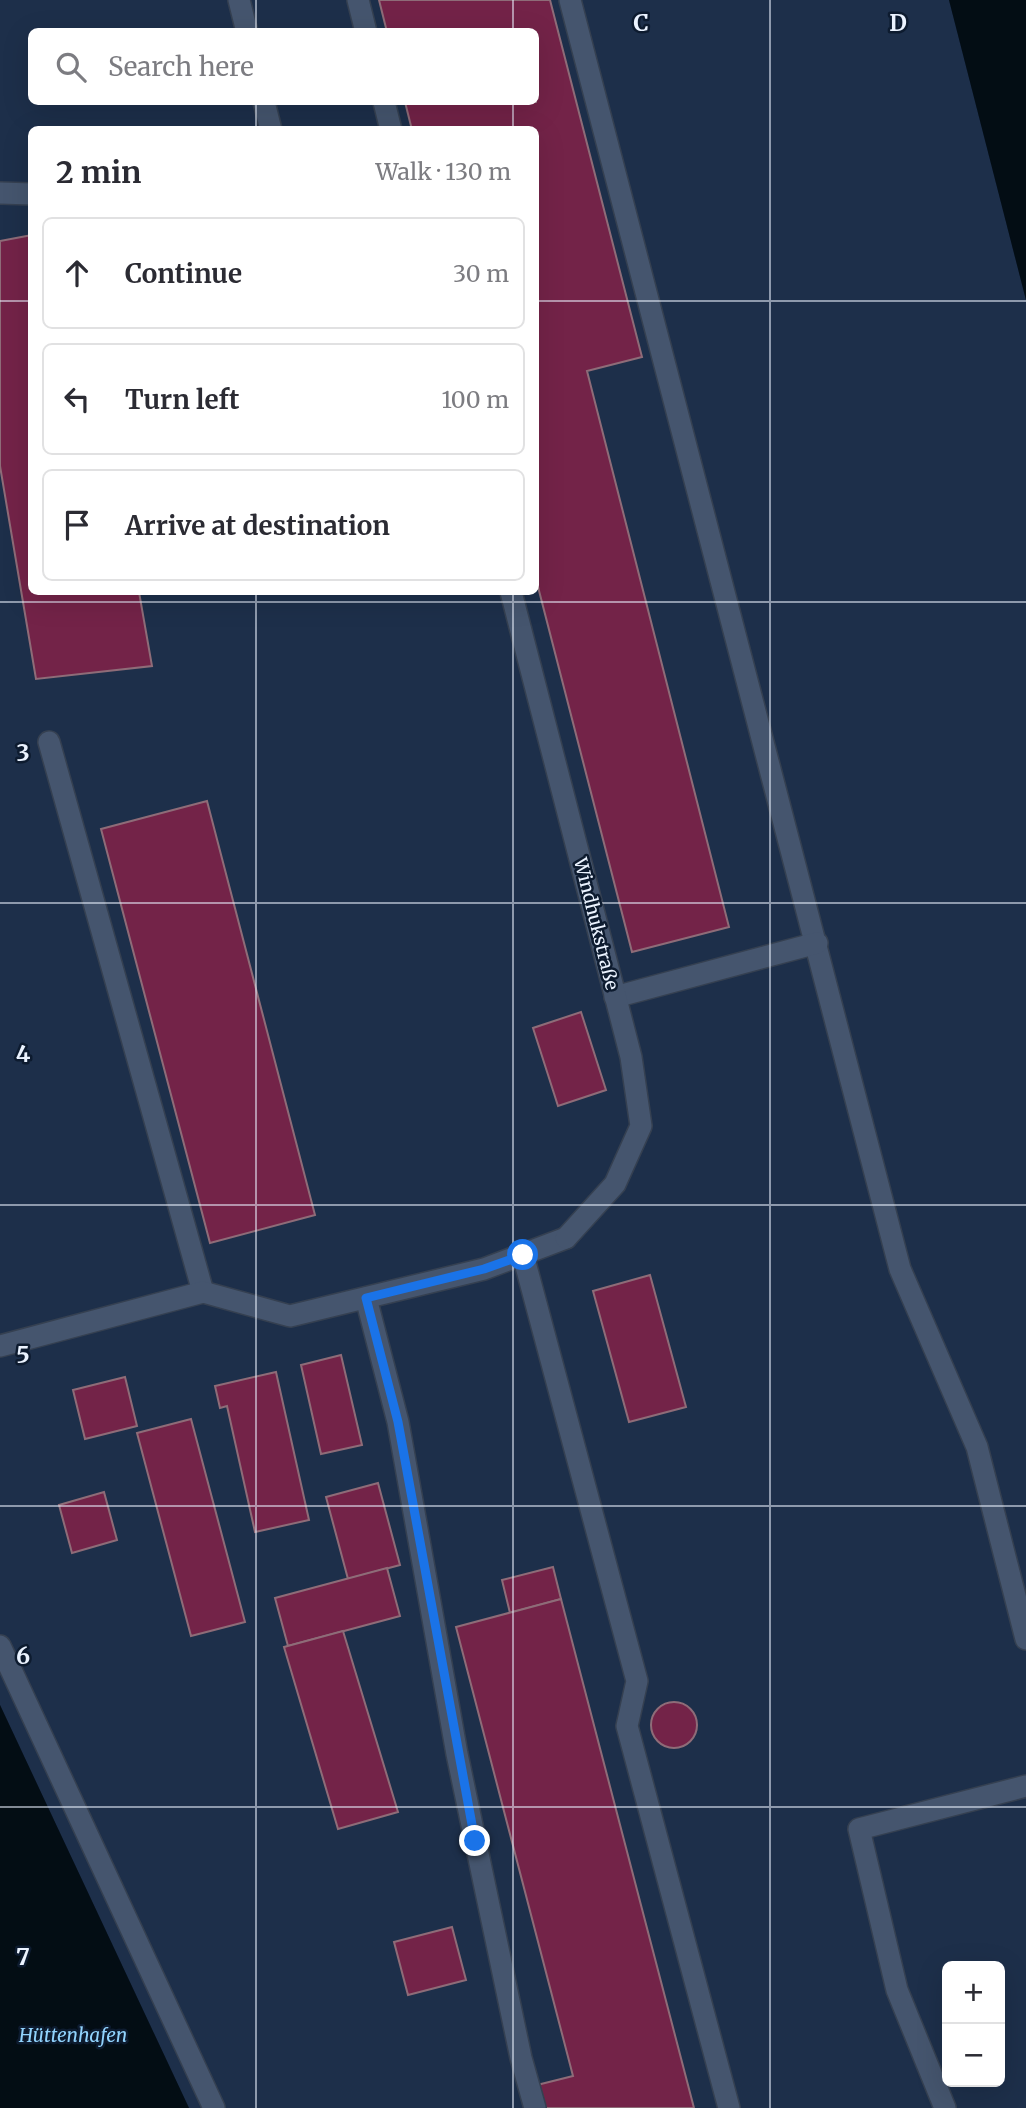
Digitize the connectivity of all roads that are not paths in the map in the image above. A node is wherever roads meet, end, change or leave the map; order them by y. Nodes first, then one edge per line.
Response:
1 (239, 0) edge
2 (358, 0) edge
3 (570, 0) edge
4 (246, 28) edge
5 (365, 28) edge
6 (265, 105) edge
7 (385, 105) edge
8 (270, 126) edge
9 (390, 126) edge
10 (0, 193) edge
11 (28, 194) edge
12 (511, 595) edge
13 (49, 742) dead end
14 (817, 943) junction
15 (615, 998) junction
16 (523, 1255) junction
17 (203, 1292) junction
18 (366, 1298) junction
19 (0, 1346) edge
20 (1026, 1639) edge
21 (0, 1646) edge
22 (1026, 1787) edge
23 (214, 2108) edge
24 (535, 2108) edge
25 (729, 2108) edge
26 (945, 2108) edge

1 - 4 street
2 - 5 street
3 - 14 street
6 - 8 street
7 - 9 street
10 - 11 street
12 - 15 street, Windhukstraße
13 - 17 street
14 - 15 street
14 - 20 street
15 - 16 street, Windhukstraße
16 - 18 street
16 - 25 street
17 - 18 street
17 - 19 street
18 - 24 street
21 - 23 street
22 - 26 street

